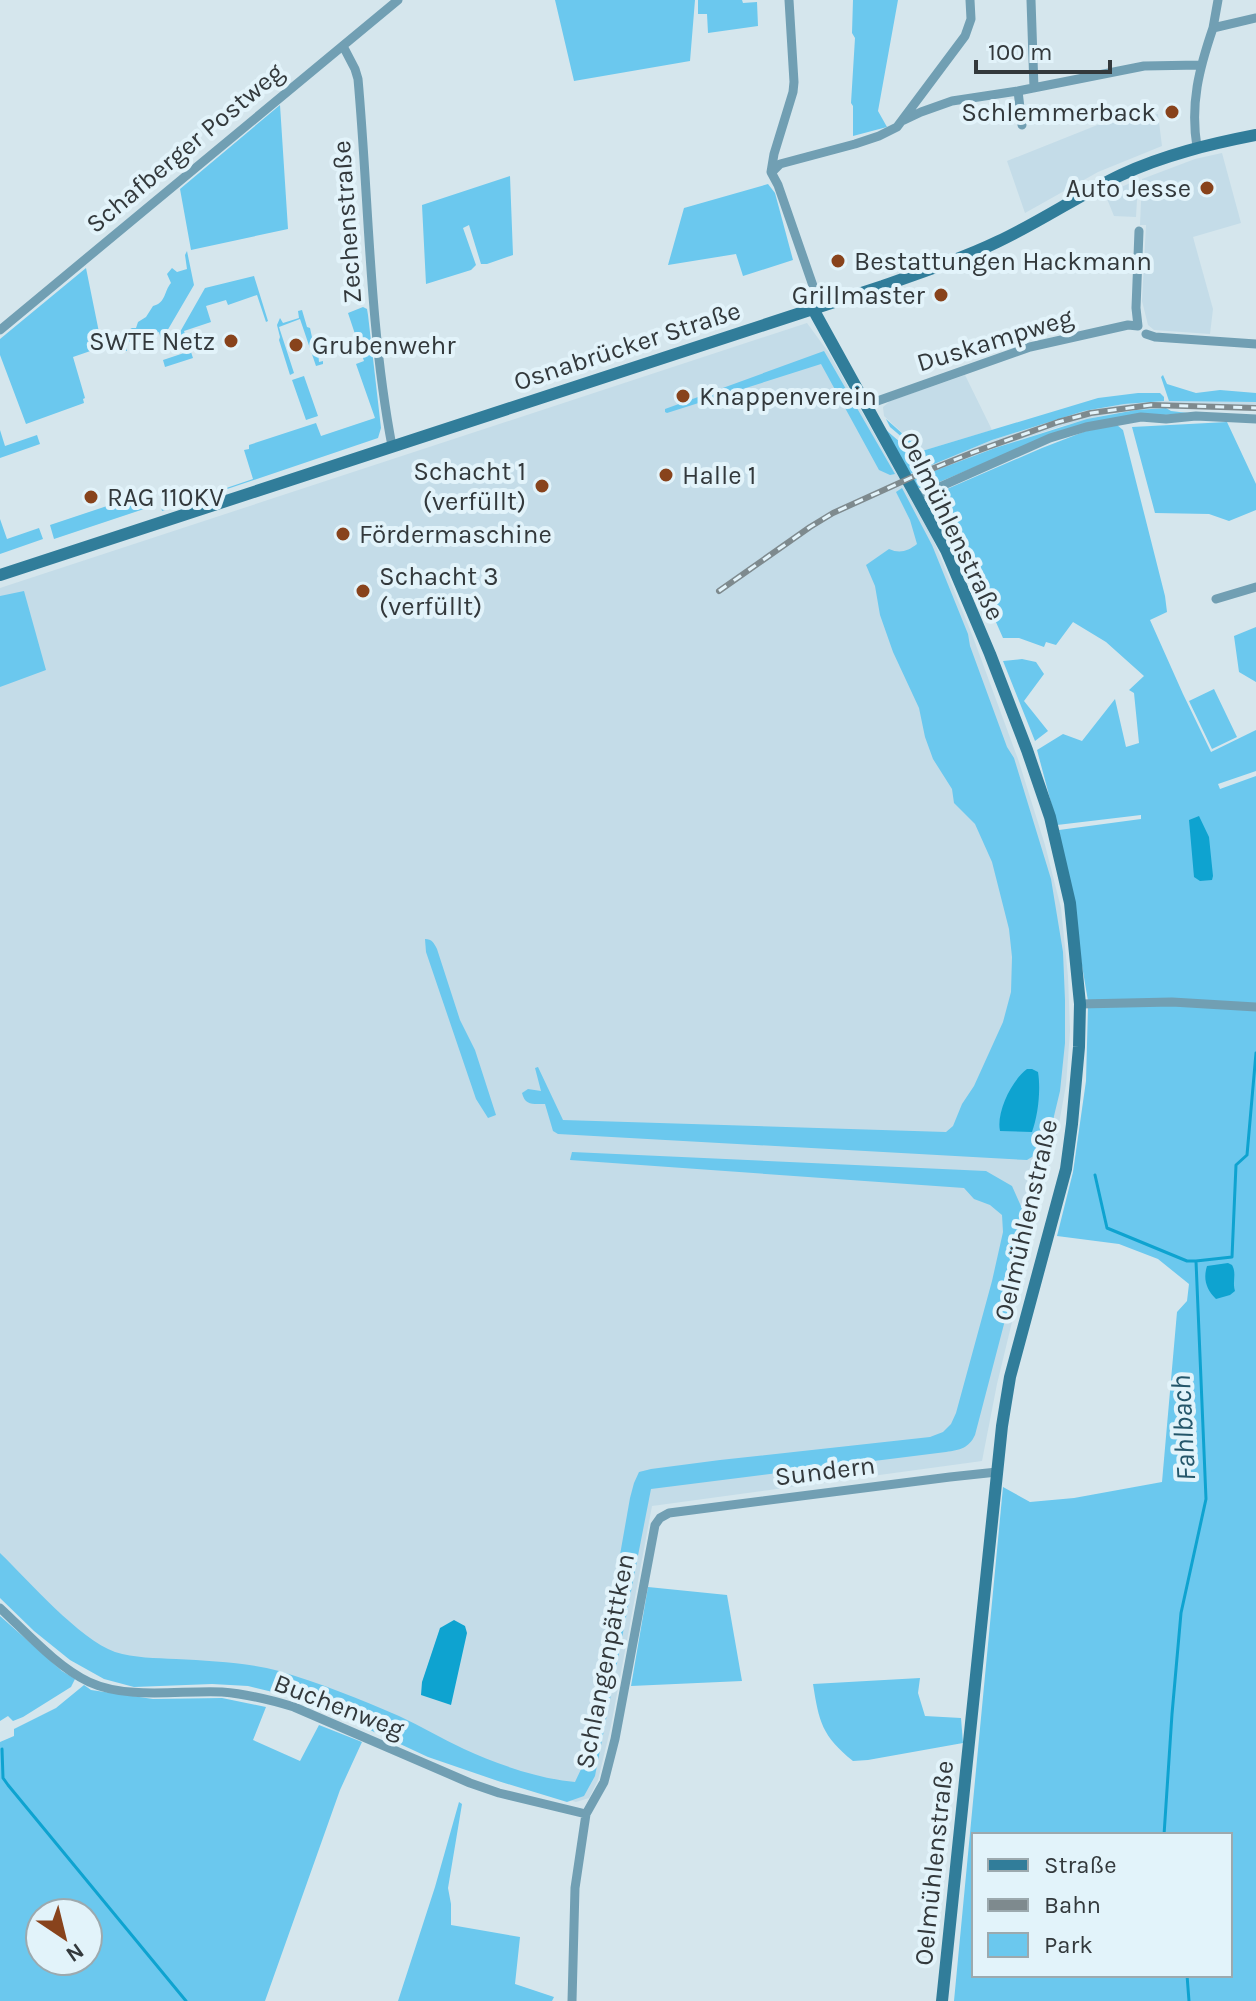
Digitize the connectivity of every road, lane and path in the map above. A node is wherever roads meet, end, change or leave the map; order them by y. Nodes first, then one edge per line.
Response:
1 (398, 0) edge
2 (789, 0) edge
3 (970, 0) edge
4 (1031, 0) edge
5 (1218, 0) edge
6 (1256, 18) edge
7 (1213, 28) junction
8 (343, 46) junction
9 (1200, 65) junction
10 (1034, 88) junction
11 (1018, 91) junction
12 (902, 121) junction
13 (1022, 125) dead end
14 (1256, 135) edge
15 (1197, 147) junction
16 (771, 172) junction
17 (1139, 231) dead end
18 (817, 307) junction
19 (0, 330) edge
20 (1146, 334) dead end
21 (1256, 344) edge
22 (866, 405) junction
23 (1256, 419) edge
24 (392, 446) junction
25 (917, 497) junction
26 (0, 575) edge
27 (1256, 587) edge
28 (1216, 599) dead end
29 (1080, 1004) junction
30 (1256, 1007) edge
31 (997, 1472) junction
32 (660, 1518) joint
33 (0, 1608) edge
34 (586, 1814) junction
35 (572, 2001) edge
36 (942, 2001) edge

1 - 8 street, Schafberger Postweg
2 - 16 street
3 - 12 street
4 - 10 street
5 - 7 street
6 - 7 street
7 - 9 street
8 - 19 street, Schafberger Postweg
8 - 24 street, Zechenstraße
9 - 10 street
9 - 15 street
10 - 11 street
11 - 12 street
11 - 13 street
12 - 16 street
14 - 15 street, Osnabrücker Straße
15 - 18 street, Osnabrücker Straße
16 - 18 street
17 - 22 street, Duskampweg
18 - 22 street, Oelmühlenstraße
18 - 24 street, Osnabrücker Straße
20 - 21 street
22 - 25 street, Oelmühlenstraße
23 - 25 street
24 - 26 street, Osnabrücker Straße
25 - 29 street, Oelmühlenstraße
27 - 28 street
29 - 30 street
29 - 31 street, Oelmühlenstraße
31 - 32 street, Sundern
31 - 36 street, Oelmühlenstraße
32 - 34 street, Schlangenpättken
33 - 34 street, Buchenweg
34 - 35 street, Schlangenpättken

